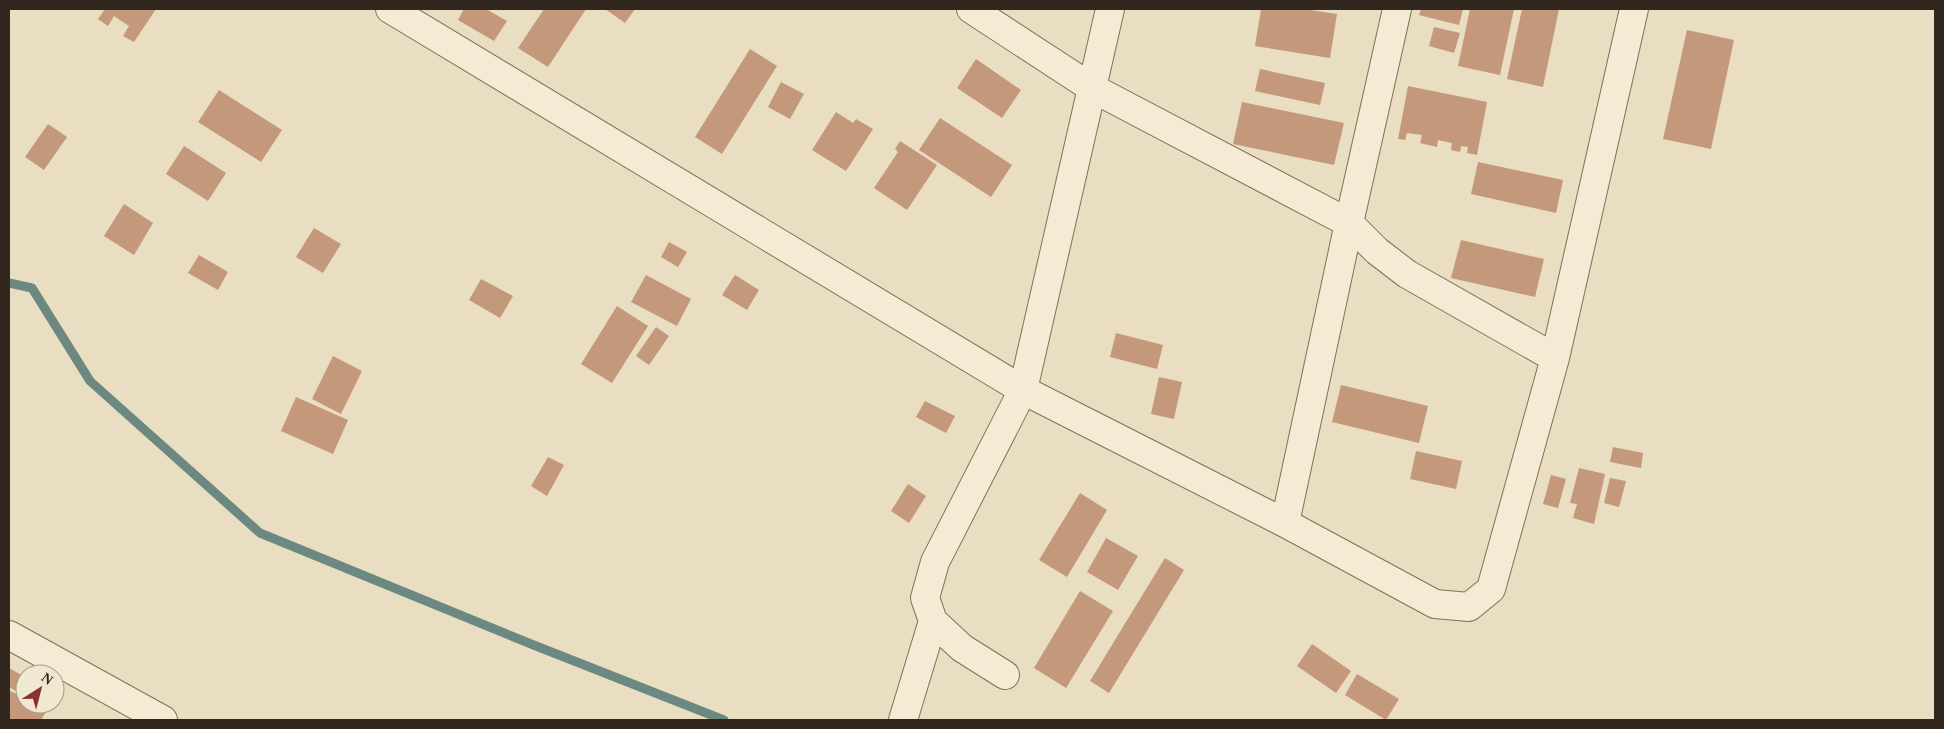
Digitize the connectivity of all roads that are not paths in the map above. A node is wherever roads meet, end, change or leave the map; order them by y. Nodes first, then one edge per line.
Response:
1 (390, 9) edge
2 (971, 9) edge
3 (1110, 9) edge
4 (1398, 9) edge
5 (1634, 9) edge
6 (1092, 88) junction
7 (1349, 223) junction
8 (1556, 358) junction
9 (1023, 390) junction
10 (1285, 523) junction
11 (933, 621) junction
12 (9, 636) edge
13 (1005, 675) dead end
14 (163, 720) edge
15 (903, 720) edge

1 - 9 street
2 - 6 street
3 - 6 street
4 - 7 street
5 - 8 street
6 - 7 street
6 - 9 street
7 - 8 street
7 - 10 street
8 - 10 street
9 - 10 street
9 - 11 street
11 - 13 street
11 - 15 street
12 - 14 street

